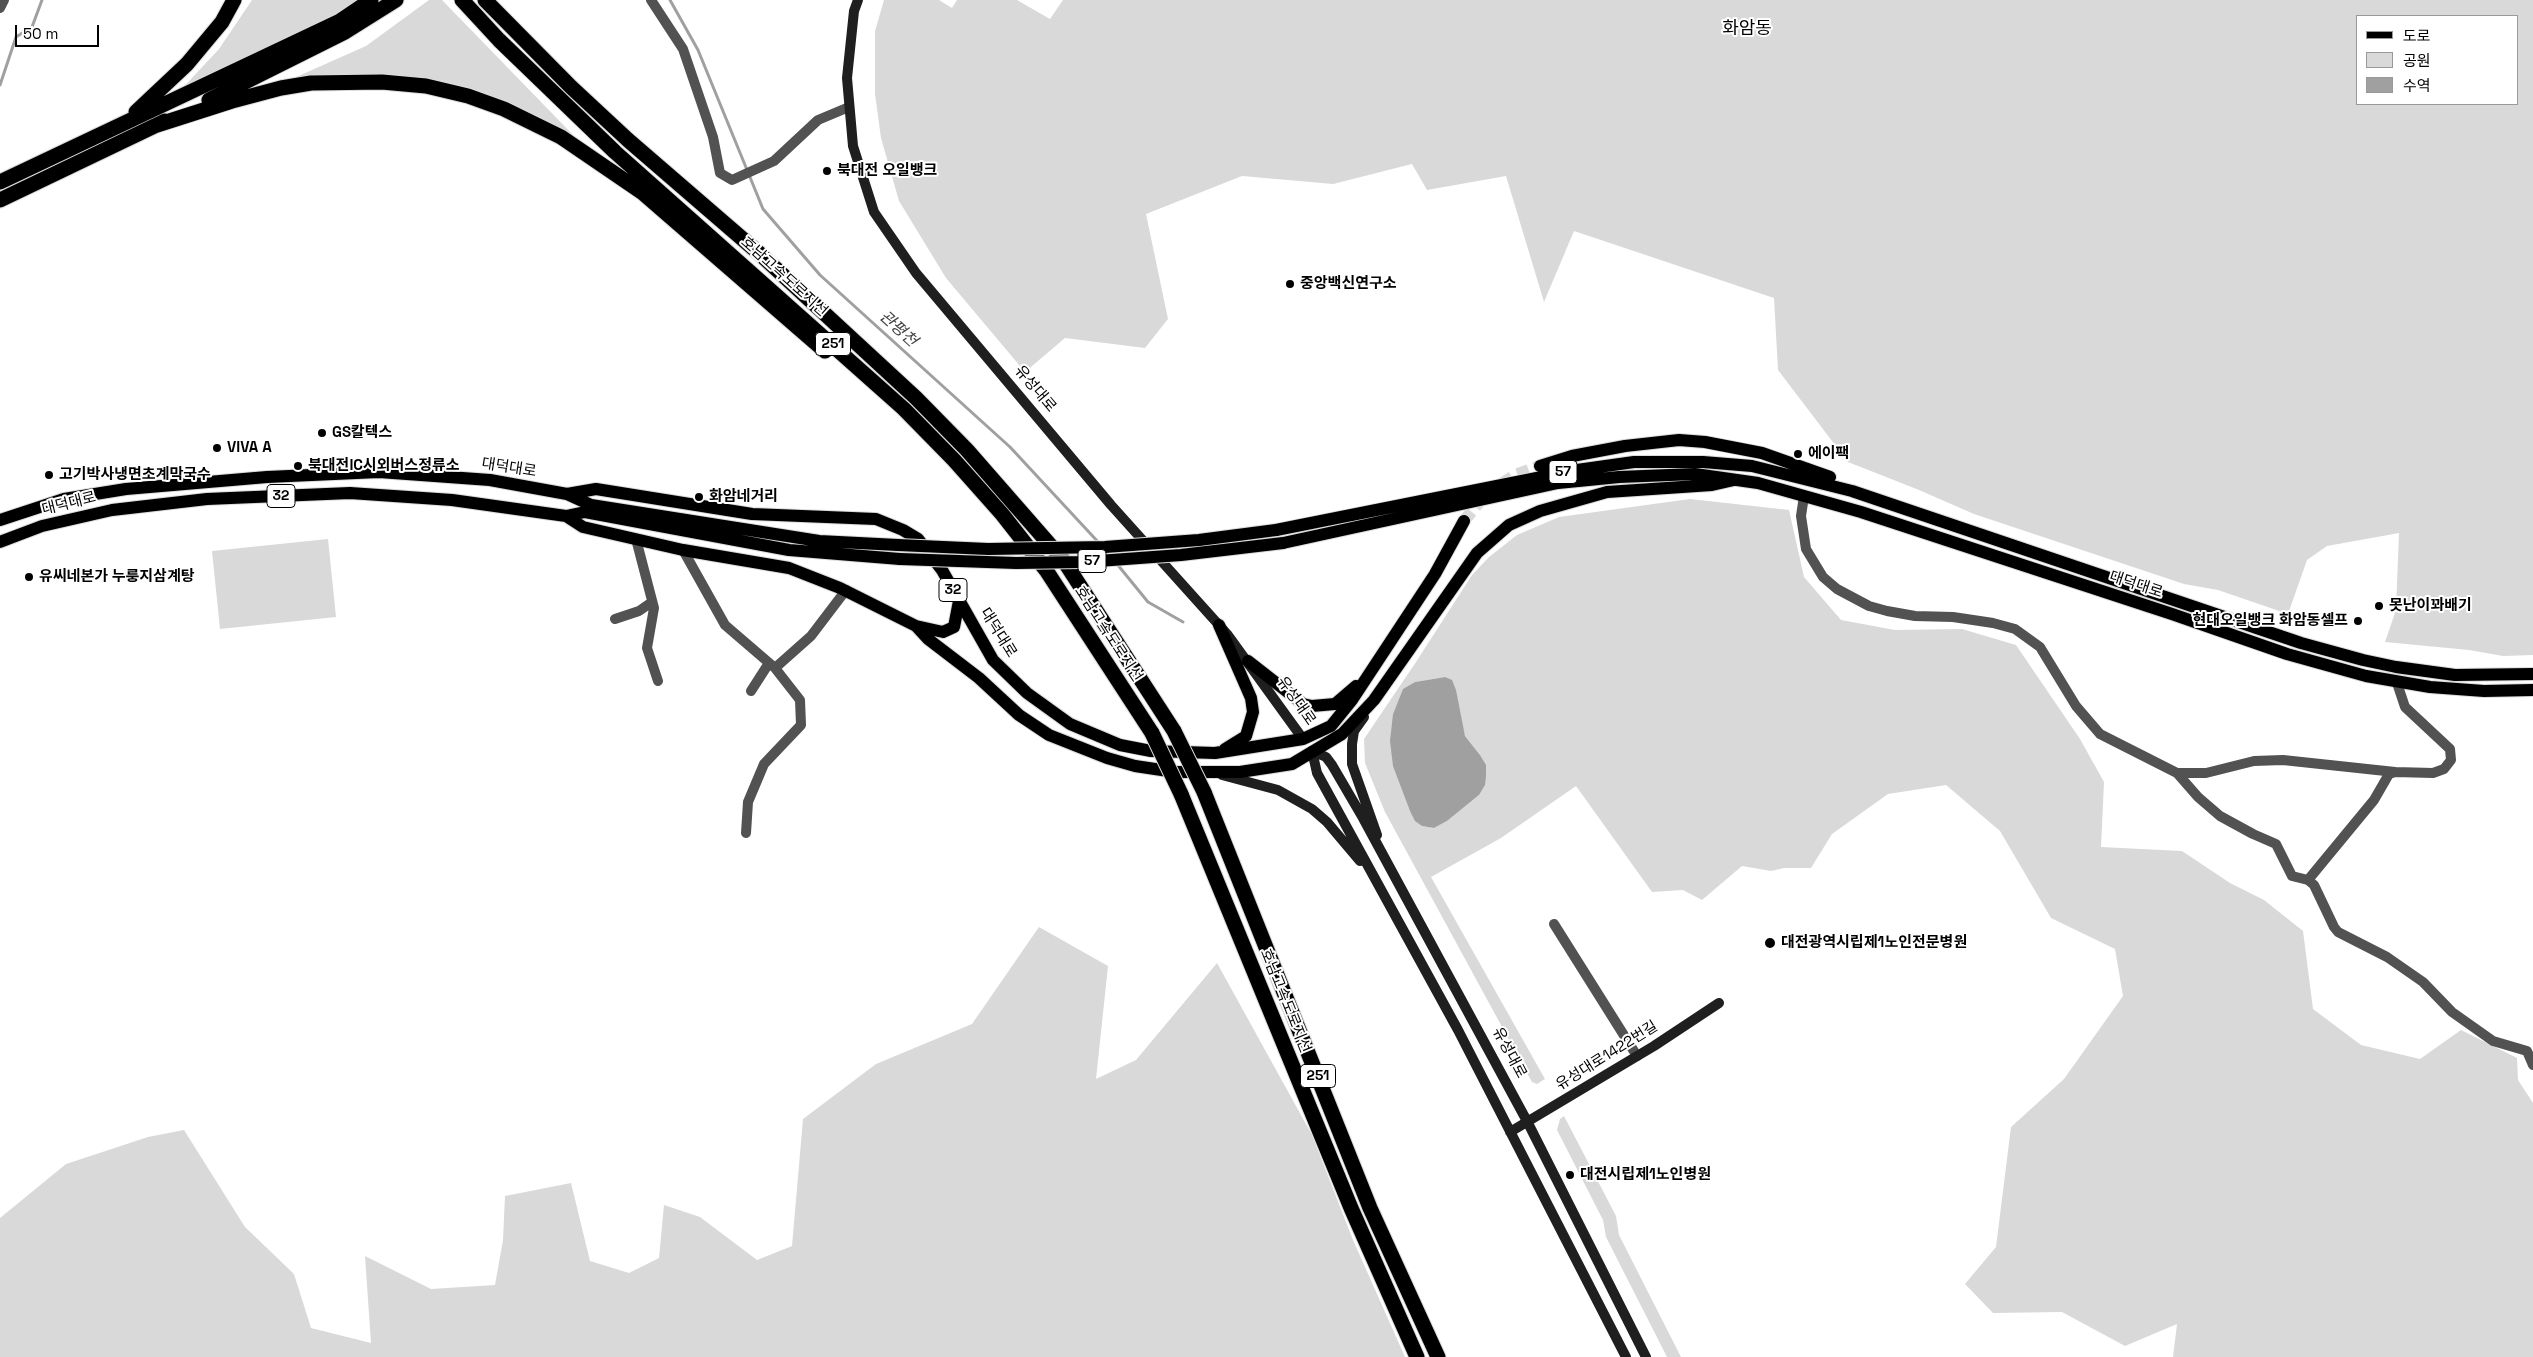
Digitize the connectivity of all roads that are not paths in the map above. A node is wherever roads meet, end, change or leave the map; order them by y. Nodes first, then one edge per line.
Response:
1 (4, 0) edge
2 (234, 0) edge
3 (371, 0) edge
4 (396, 0) edge
5 (462, 0) edge
6 (651, 0) edge
7 (858, 0) edge
8 (488, 2) edge
9 (0, 8) edge
10 (849, 107) junction
11 (157, 125) junction
12 (105, 132) junction
13 (0, 182) edge
14 (0, 200) edge
15 (904, 409) junction
16 (1540, 466) tunnel mouth
17 (1734, 480) junction
18 (1852, 491) junction
19 (567, 494) junction
20 (1804, 496) junction
21 (566, 516) junction
22 (0, 520) edge
23 (1464, 521) tunnel mouth
24 (636, 539) junction
25 (0, 542) edge
26 (683, 550) junction
27 (846, 590) junction
28 (959, 601) junction
29 (652, 602) junction
30 (615, 620) dead end
31 (1219, 624) junction
32 (916, 626) junction
33 (1248, 661) junction
34 (772, 665) junction
35 (2533, 674) edge
36 (1364, 680) junction
37 (658, 681) dead end
38 (2397, 683) junction
39 (2533, 690) edge
40 (751, 691) dead end
41 (1374, 700) junction
42 (1303, 739) junction
43 (1238, 751) junction
44 (1312, 751) junction
45 (1216, 754) junction
46 (1214, 772) junction
47 (2395, 772) junction
48 (2177, 773) junction
49 (746, 832) dead end
50 (1384, 857) junction
51 (2308, 880) junction
52 (1382, 890) junction
53 (1554, 924) dead end
54 (1719, 1003) dead end
55 (1637, 1056) junction
56 (2533, 1065) edge
57 (1528, 1123) junction
58 (1510, 1132) junction
59 (1417, 1357) edge
60 (1438, 1357) edge
61 (1626, 1357) edge
62 (1646, 1357) edge

1 - 9 street
2 - 12 highway
3 - 12 highway
4 - 11 highway
5 - 15 highway, 호남고속도로지선 / 251
6 - 10 street
7 - 10 main road, 유성대로
8 - 60 highway, 호남고속도로지선 / 251, bridge
10 - 31 main road, 유성대로
11 - 14 highway
11 - 15 highway
12 - 13 highway
15 - 59 highway, 호남고속도로지선 / 251, bridge
16 - 18 main road
17 - 20 main road, 대덕대로 / 57
17 - 21 main road, 대덕대로 / 57, bridge
17 - 41 main road, 대덕대로
18 - 19 main road, 대덕대로 / 57, bridge
18 - 35 main road, 대덕대로 / 57
19 - 22 main road, 대덕대로 / 32
19 - 28 main road, 대덕대로 / 32
20 - 38 main road, 대덕대로 / 57
20 - 48 street
21 - 24 main road, 대덕대로 / 32
21 - 25 main road, 대덕대로 / 32
23 - 36 main road
24 - 26 main road, 대덕대로 / 32
24 - 29 street
26 - 27 main road, 대덕대로 / 32
26 - 34 street
27 - 32 main road, 대덕대로 / 32
27 - 34 street
28 - 32 main road
28 - 45 main road, 대덕대로 / 32
29 - 30 street
29 - 37 street
31 - 33 main road, 유성대로
31 - 45 main road
32 - 46 main road, 대덕대로 / 32
33 - 36 main road
33 - 42 main road, 유성대로
34 - 40 street
34 - 49 street
36 - 42 main road, 대덕대로
38 - 39 main road, 대덕대로 / 57
38 - 47 street
41 - 44 main road, 대덕대로
41 - 50 main road
42 - 43 main road, 대덕대로 / 32
42 - 44 main road, 유성대로 / 32
43 - 45 main road, 대덕대로 / 32
43 - 46 main road
44 - 46 main road, 대덕대로
44 - 50 main road, 유성대로 / 32
44 - 52 main road, 유성대로 / 32
46 - 52 main road, 32
47 - 48 street
47 - 51 street
48 - 51 street
50 - 57 main road, 유성대로 / 32
51 - 56 street
52 - 58 main road, 유성대로 / 32
53 - 55 street
54 - 55 main road, 유성대로1422번길
55 - 57 main road, 유성대로1422번길
57 - 58 main road, 유성대로1422번길
57 - 62 main road, 유성대로 / 32
58 - 61 main road, 유성대로 / 32

